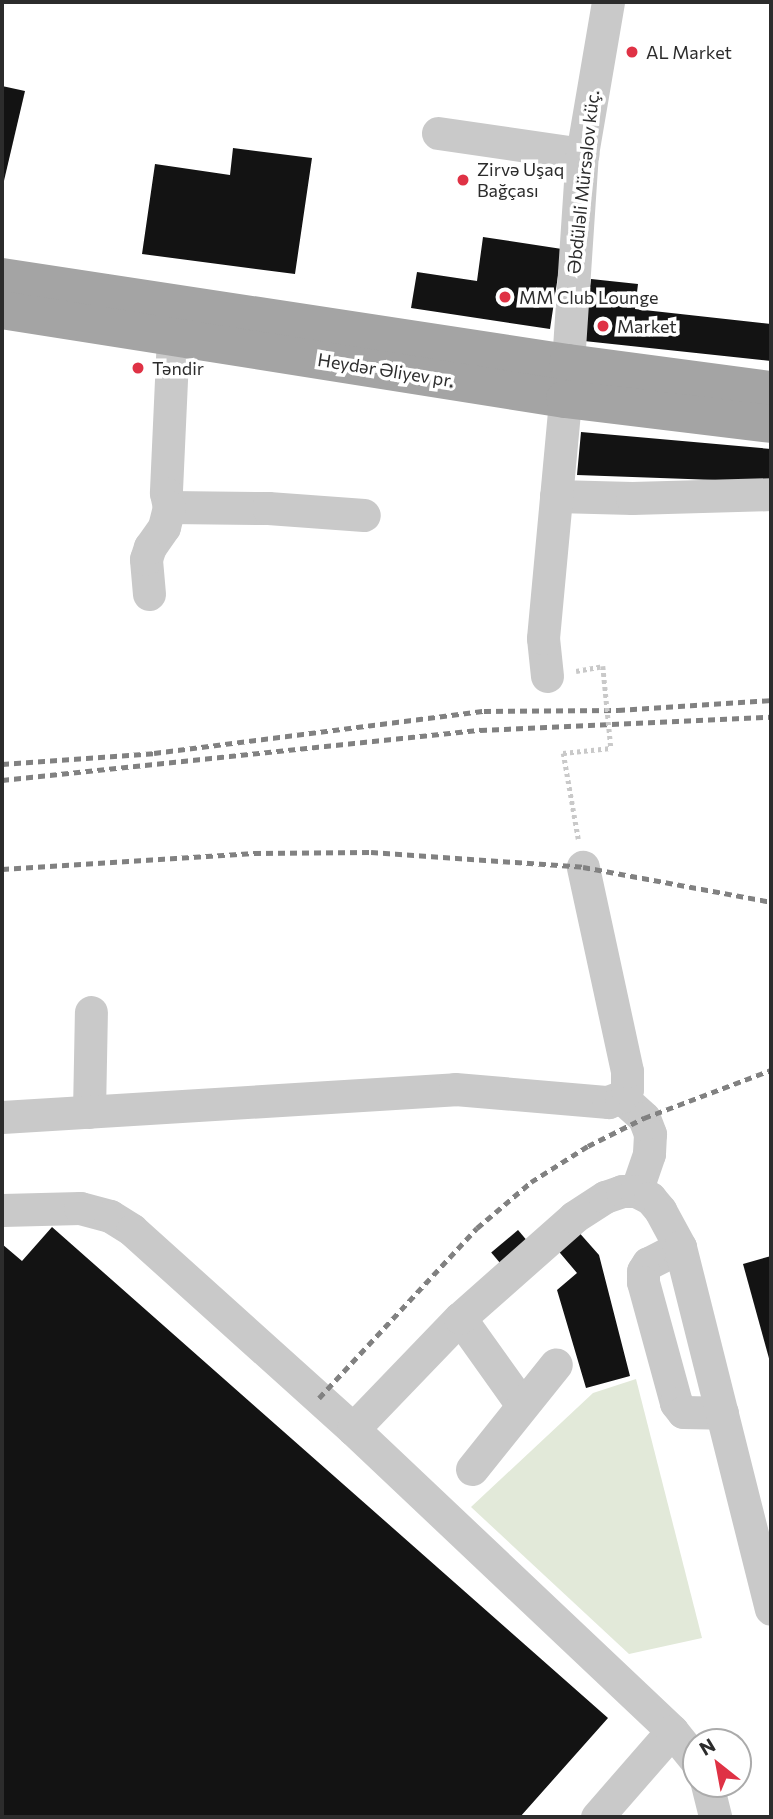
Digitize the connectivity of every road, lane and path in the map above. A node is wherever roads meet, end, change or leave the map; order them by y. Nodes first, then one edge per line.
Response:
1 (608, 2) edge
2 (438, 133) dead end
3 (582, 154) junction
4 (2, 277) edge
5 (2, 310) edge
6 (173, 336) junction
7 (566, 381) junction
8 (771, 390) edge
9 (771, 424) edge
10 (771, 494) edge
11 (556, 496) junction
12 (169, 507) junction
13 (364, 515) dead end
14 (149, 594) dead end
15 (603, 666) dead end
16 (547, 676) dead end
17 (583, 867) joint
18 (91, 1012) dead end
19 (621, 1097) junction
20 (89, 1112) junction
21 (2, 1117) edge
22 (636, 1191) junction
23 (2, 1210) edge
24 (680, 1248) junction
25 (460, 1318) junction
26 (556, 1364) dead end
27 (522, 1405) junction
28 (722, 1413) junction
29 (353, 1429) junction
30 (472, 1469) dead end
31 (771, 1609) edge
32 (672, 1731) junction
33 (682, 1744) edge
34 (710, 1798) edge
35 (597, 1817) edge
36 (715, 1817) edge

1 - 3 street, Əbdüləli Mürsəlov küç.
2 - 3 street
3 - 7 street, Əbdüləli Mürsəlov küç.
4 - 7 main road, Heydər Əliyev pr.
5 - 6 main road, Heydər Əliyev pr.
6 - 7 main road, Heydər Əliyev pr.
6 - 12 street
7 - 8 main road, Heydər Əliyev pr.
7 - 9 main road, Heydər Əliyev pr.
7 - 11 street, Əbdüləli Mürsəlov küç.
10 - 11 street
11 - 16 street, Əbdüləli Mürsəlov küç.
12 - 13 street
12 - 14 street
15 - 17 path, bridge
17 - 19 street
18 - 20 street
19 - 20 street
19 - 22 street
20 - 21 street
22 - 24 street
22 - 25 street
23 - 29 street
24 - 28 street
24 - 28 street
25 - 27 street
25 - 29 street
26 - 27 street
27 - 30 street
28 - 31 street
29 - 32 street
32 - 33 street
32 - 35 street
34 - 36 street

